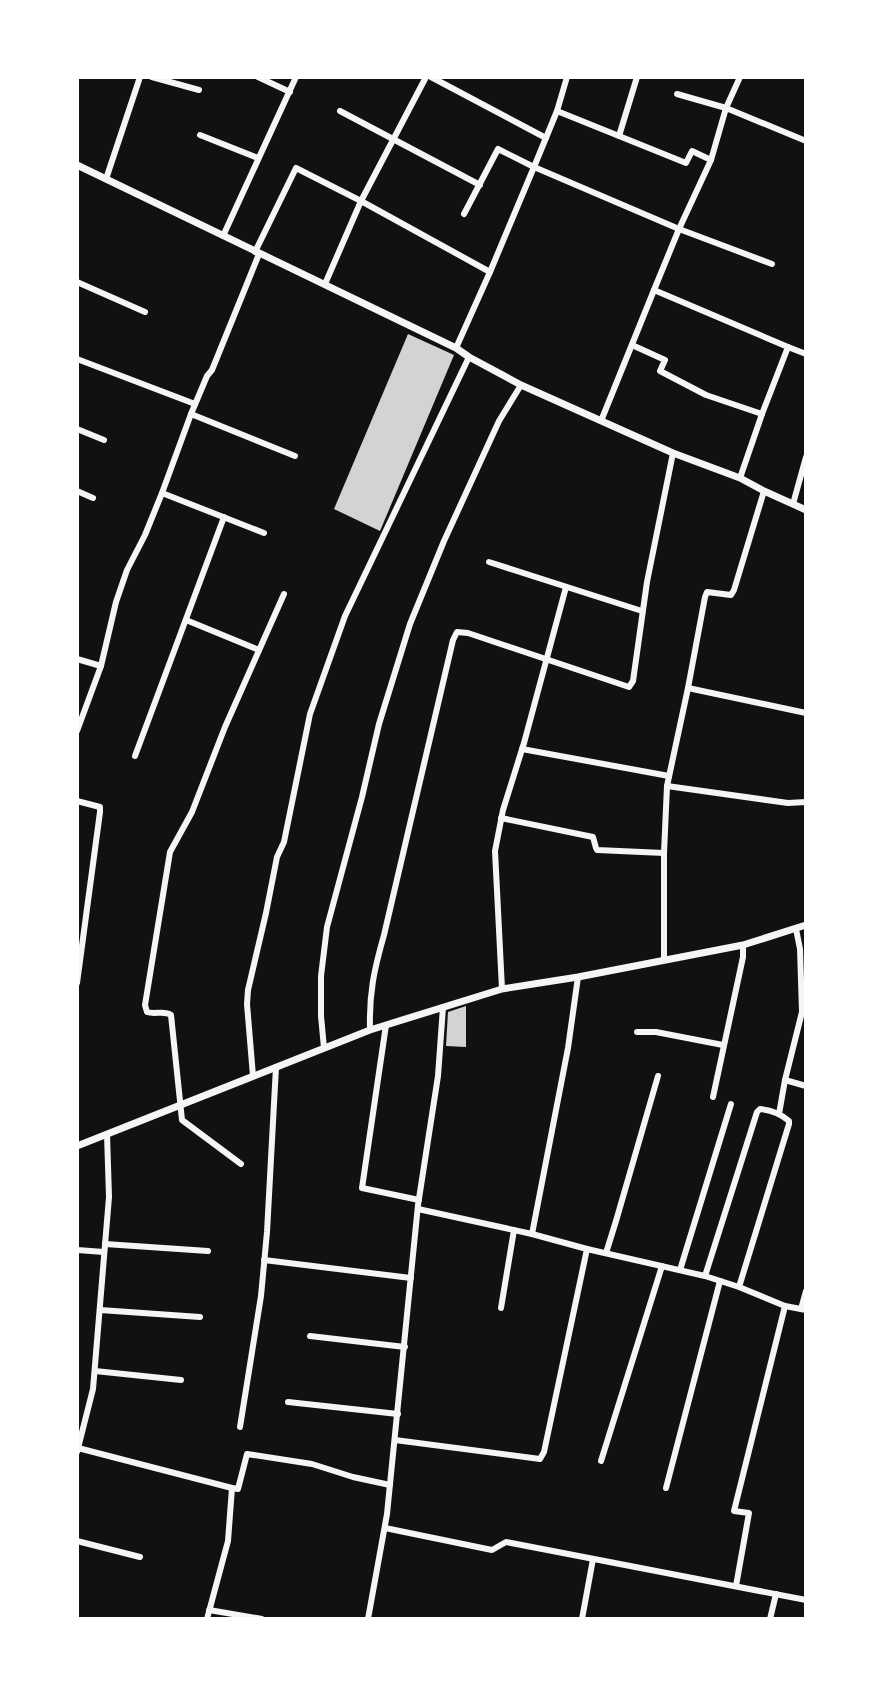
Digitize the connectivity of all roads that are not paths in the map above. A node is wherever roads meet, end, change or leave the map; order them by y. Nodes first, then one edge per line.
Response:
1 (140, 77) edge
2 (152, 77) edge
3 (258, 77) edge
4 (296, 77) edge
5 (428, 77) edge
6 (567, 77) edge
7 (637, 77) edge
8 (740, 77) edge
9 (199, 90) dead end
10 (290, 92) junction
11 (677, 94) dead end
12 (726, 108) junction
13 (340, 111) dead end
14 (558, 111) junction
15 (200, 135) dead end
16 (619, 136) junction
17 (546, 138) junction
18 (393, 140) junction
19 (806, 141) edge
20 (258, 158) junction
21 (710, 160) junction
22 (77, 165) edge
23 (534, 166) junction
24 (106, 179) junction
25 (480, 185) junction
26 (361, 201) junction
27 (464, 215) dead end
28 (679, 229) junction
29 (223, 236) junction
30 (257, 253) junction
31 (772, 264) dead end
32 (490, 272) junction
33 (77, 282) edge
34 (326, 284) junction
35 (654, 290) junction
36 (145, 312) dead end
37 (632, 345) junction
38 (788, 347) junction
39 (456, 348) junction
40 (806, 354) edge
41 (469, 357) junction
42 (77, 359) edge
43 (521, 386) junction
44 (195, 404) junction
45 (191, 414) junction
46 (762, 414) junction
47 (601, 421) junction
48 (77, 429) edge
49 (104, 440) dead end
50 (673, 453) junction
51 (295, 456) dead end
52 (806, 457) edge
53 (740, 478) junction
54 (77, 491) edge
55 (764, 491) junction
56 (162, 493) junction
57 (93, 498) dead end
58 (793, 504) junction
59 (806, 510) edge
60 (224, 517) junction
61 (264, 533) dead end
62 (489, 562) dead end
63 (566, 587) junction
64 (284, 594) dead end
65 (642, 611) junction
66 (186, 620) junction
67 (259, 650) junction
68 (77, 659) edge
69 (547, 660) junction
70 (101, 666) junction
71 (688, 688) junction
72 (806, 713) edge
73 (77, 731) edge
74 (522, 749) junction
75 (135, 755) dead end
76 (669, 776) junction
77 (667, 786) junction
78 (77, 800) edge
79 (806, 803) edge
80 (501, 818) junction
81 (664, 853) junction
82 (806, 925) edge
83 (796, 929) junction
84 (743, 945) junction
85 (664, 960) junction
86 (578, 977) junction
87 (77, 983) edge
88 (502, 989) junction
89 (443, 1007) junction
90 (386, 1026) junction
91 (370, 1030) junction
92 (638, 1032) dead end
93 (723, 1045) junction
94 (324, 1048) junction
95 (276, 1067) junction
96 (253, 1076) junction
97 (657, 1076) dead end
98 (785, 1080) junction
99 (806, 1086) edge
100 (713, 1097) dead end
101 (731, 1104) dead end
102 (180, 1105) junction
103 (779, 1114) junction
104 (107, 1134) junction
105 (77, 1146) edge
106 (240, 1164) dead end
107 (419, 1200) junction
108 (418, 1209) junction
109 (514, 1230) junction
110 (533, 1234) junction
111 (105, 1244) junction
112 (587, 1249) junction
113 (77, 1250) edge
114 (208, 1251) dead end
115 (104, 1252) junction
116 (606, 1253) junction
117 (264, 1260) junction
118 (662, 1266) junction
119 (680, 1270) junction
120 (705, 1276) junction
121 (411, 1278) junction
122 (720, 1281) junction
123 (739, 1286) junction
124 (806, 1291) edge
125 (785, 1307) junction
126 (500, 1308) dead end
127 (804, 1309) edge
128 (100, 1310) junction
129 (200, 1317) dead end
130 (310, 1336) dead end
131 (405, 1347) junction
132 (95, 1371) junction
133 (181, 1380) dead end
134 (288, 1402) dead end
135 (398, 1414) junction
136 (240, 1427) dead end
137 (395, 1440) junction
138 (78, 1450) edge
139 (601, 1461) dead end
140 (390, 1485) junction
141 (232, 1488) junction
142 (666, 1488) dead end
143 (385, 1528) junction
144 (77, 1541) edge
145 (140, 1557) dead end
146 (593, 1559) junction
147 (736, 1586) junction
148 (776, 1594) junction
149 (806, 1600) edge
150 (209, 1610) junction
151 (207, 1619) edge
152 (262, 1619) edge
153 (368, 1619) edge
154 (582, 1619) edge
155 (770, 1619) edge

1 - 24 street
2 - 9 street
3 - 10 street
4 - 10 street
5 - 17 street
5 - 18 street
6 - 14 street
7 - 16 street
8 - 12 street
10 - 20 street
11 - 12 street
12 - 19 street
12 - 21 street
13 - 18 street
14 - 16 street
14 - 17 street
15 - 20 street
16 - 21 street
17 - 23 street
18 - 25 street
18 - 26 street
20 - 29 street
21 - 28 street
22 - 24 street
23 - 25 street
23 - 28 street
23 - 32 street
24 - 29 street
25 - 27 street
26 - 30 street
26 - 32 street
26 - 34 street
28 - 31 street
28 - 35 street
29 - 30 street
30 - 34 street
30 - 44 street
32 - 39 street
33 - 36 street
34 - 39 street
35 - 37 street
35 - 38 street
37 - 46 street
37 - 47 street
38 - 40 street
38 - 46 street
39 - 41 street
41 - 43 street
41 - 96 street
42 - 44 street
43 - 47 street
43 - 94 street
44 - 45 street
45 - 51 street
45 - 56 street
46 - 53 street
47 - 50 street
48 - 49 street
50 - 53 street
50 - 65 street
52 - 58 street
53 - 55 street
54 - 57 street
55 - 58 street
55 - 71 street
56 - 60 street
56 - 70 street
58 - 59 street
60 - 61 street
60 - 66 street
62 - 63 street
63 - 65 street
63 - 69 street
64 - 67 street
65 - 69 street
66 - 67 street
66 - 75 street
67 - 102 street
68 - 70 street
69 - 74 street
69 - 91 street
70 - 73 street
71 - 72 street
71 - 76 street
74 - 76 street
74 - 80 street
76 - 77 street
77 - 79 street
77 - 81 street
78 - 87 street
80 - 81 street
80 - 88 street
81 - 85 street
82 - 83 street
83 - 84 street
83 - 98 street
84 - 85 street
84 - 93 street
85 - 86 street
86 - 88 street
86 - 110 street
88 - 89 street
89 - 90 street
89 - 107 street
90 - 91 street
90 - 107 street
91 - 94 street
92 - 93 street
93 - 100 street
94 - 95 street
95 - 96 street
95 - 117 street
96 - 102 street
97 - 116 street
98 - 99 street
98 - 103 street
101 - 119 street
102 - 104 street
102 - 106 street
103 - 120 street
103 - 123 street
104 - 105 street
104 - 111 street
107 - 108 street
108 - 109 street
108 - 121 street
109 - 110 street
109 - 126 street
110 - 112 street
111 - 114 street
111 - 115 street
112 - 116 street
112 - 137 street
113 - 115 street
115 - 128 street
116 - 118 street
117 - 121 street
117 - 136 street
118 - 119 street
118 - 139 street
119 - 120 street
120 - 122 street
121 - 131 street
122 - 123 street
122 - 142 street
123 - 125 street
124 - 127 street
125 - 127 street
125 - 147 street
128 - 129 street
128 - 132 street
130 - 131 street
131 - 135 street
132 - 133 street
132 - 138 street
134 - 135 street
135 - 137 street
137 - 140 street
138 - 141 street
140 - 141 street
140 - 143 street
141 - 150 street
143 - 146 street
143 - 153 street
144 - 145 street
146 - 147 street
146 - 154 street
147 - 148 street
148 - 149 street
148 - 155 street
150 - 151 street
150 - 152 street

